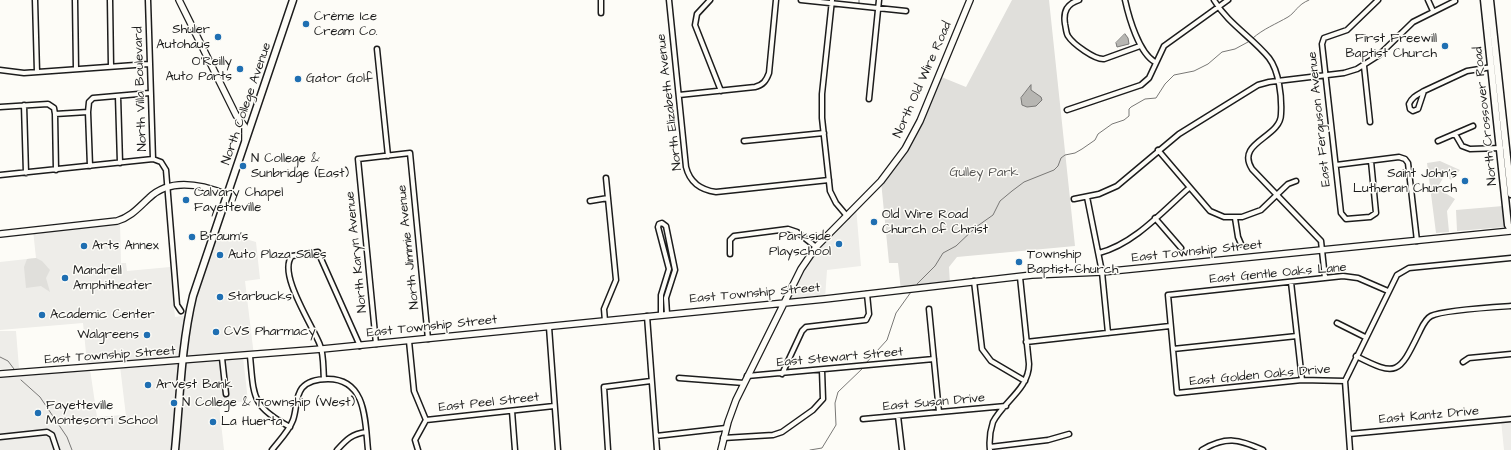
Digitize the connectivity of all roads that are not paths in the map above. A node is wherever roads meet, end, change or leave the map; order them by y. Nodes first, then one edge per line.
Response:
1 (35, 0) edge
2 (75, 0) edge
3 (110, 0) edge
4 (148, 0) edge
5 (179, 0) edge
6 (293, 0) edge
7 (601, 0) edge
8 (669, 0) edge
9 (710, 0) edge
10 (776, 0) edge
11 (801, 0) edge
12 (879, 0) edge
13 (970, 0) edge
14 (1079, 0) edge
15 (1125, 0) edge
16 (1214, 0) edge
17 (1228, 0) edge
18 (1378, 0) edge
19 (1428, 0) edge
20 (1484, 0) edge
21 (1490, 0) edge
22 (1455, 1) dead end
23 (831, 2) edge
24 (1218, 7) junction
25 (878, 9) junction
26 (906, 11) dead end
27 (1433, 11) junction
28 (601, 13) dead end
29 (1140, 46) junction
30 (377, 49) dead end
31 (1155, 62) junction
32 (149, 64) junction
33 (111, 66) junction
34 (1364, 66) junction
35 (1492, 67) junction
36 (76, 69) junction
37 (0, 70) edge
38 (37, 72) junction
39 (1326, 76) junction
40 (1278, 81) junction
41 (721, 91) junction
42 (1424, 91) junction
43 (150, 93) junction
44 (679, 95) junction
45 (118, 96) junction
46 (869, 99) dead end
47 (24, 105) junction
48 (0, 107) edge
49 (1067, 110) dead end
50 (88, 112) junction
51 (55, 114) junction
52 (239, 119) junction
53 (1370, 122) dead end
54 (252, 124) junction
55 (1473, 126) dead end
56 (824, 133) junction
57 (1455, 134) junction
58 (744, 140) dead end
59 (246, 142) junction
60 (1438, 142) dead end
61 (1501, 148) junction
62 (1158, 150) junction
63 (388, 156) junction
64 (153, 159) junction
65 (1371, 161) junction
66 (120, 163) junction
67 (1336, 165) junction
68 (90, 166) junction
69 (56, 170) junction
70 (26, 173) junction
71 (0, 175) edge
72 (606, 178) dead end
73 (829, 180) junction
74 (1296, 181) dead end
75 (168, 188) junction
76 (1189, 188) junction
77 (1511, 194) edge
78 (227, 195) junction
79 (1276, 195) junction
80 (1087, 197) junction
81 (608, 198) junction
82 (1074, 199) dead end
83 (590, 201) dead end
84 (847, 216) junction
85 (1155, 218) junction
86 (1235, 218) junction
87 (1511, 230) edge
88 (0, 234) edge
89 (1417, 241) junction
90 (1241, 244) dead end
91 (816, 247) junction
92 (1181, 248) dead end
93 (1323, 251) junction
94 (1099, 253) junction
95 (730, 254) dead end
96 (1511, 258) edge
97 (1102, 272) junction
98 (1020, 277) junction
99 (1325, 278) junction
100 (974, 281) junction
101 (1291, 282) junction
102 (1388, 291) junction
103 (867, 294) junction
104 (783, 303) junction
105 (764, 304) junction
106 (1511, 306) edge
107 (929, 309) dead end
108 (181, 311) dead end
109 (664, 314) junction
110 (647, 316) junction
111 (605, 321) junction
112 (774, 321) junction
113 (1337, 323) dead end
114 (1170, 326) junction
115 (549, 327) junction
116 (1108, 333) junction
117 (1297, 336) junction
118 (1365, 337) junction
119 (428, 339) junction
120 (408, 341) junction
121 (1026, 342) junction
122 (376, 344) junction
123 (360, 346) junction
124 (322, 349) junction
125 (1173, 349) junction
126 (1511, 354) edge
127 (250, 356) junction
128 (1356, 356) junction
129 (222, 358) junction
130 (934, 359) junction
131 (183, 361) junction
132 (1463, 362) dead end
133 (822, 370) junction
134 (0, 374) edge
135 (782, 374) junction
136 (747, 376) junction
137 (679, 378) dead end
138 (324, 379) junction
139 (1302, 380) junction
140 (1345, 380) junction
141 (651, 381) junction
142 (1025, 381) junction
143 (744, 383) junction
144 (226, 394) dead end
145 (554, 406) junction
146 (1006, 406) junction
147 (512, 411) junction
148 (939, 412) junction
149 (898, 416) junction
150 (863, 419) dead end
151 (1511, 419) edge
152 (426, 420) junction
153 (290, 427) junction
154 (726, 428) junction
155 (366, 432) junction
156 (1069, 434) dead end
157 (1349, 434) junction
158 (656, 436) junction
159 (0, 437) edge
160 (723, 438) junction
161 (990, 448) edge
162 (57, 450) edge
163 (175, 450) edge
164 (272, 450) edge
165 (337, 450) edge
166 (368, 450) edge
167 (418, 450) edge
168 (515, 450) edge
169 (558, 450) edge
170 (608, 450) edge
171 (657, 450) edge
172 (721, 450) edge
173 (902, 450) edge
174 (1202, 450) edge
175 (1263, 450) edge
176 (1350, 450) edge

1 - 38 street
2 - 36 street
3 - 33 street
4 - 32 street, North Villa Boulevard
5 - 52 street
6 - 54 main road, North College Avenue
7 - 28 street
8 - 44 street, North Elizabeth Avenue
9 - 41 street
10 - 41 street
11 - 23 street
12 - 25 street
13 - 84 street, North Old Wire Road
14 - 29 street
15 - 29 street
16 - 24 street
17 - 24 street
18 - 39 street, East Ferguson Avenue
19 - 27 street
20 - 35 main road, North Crossover Road
21 - 77 main road, North Crossover Road
22 - 27 street
23 - 25 street
23 - 56 street
24 - 31 street
24 - 40 street
25 - 26 street
25 - 46 street
27 - 34 street
29 - 31 street
30 - 63 street
31 - 49 street
32 - 33 street
32 - 43 street, North Villa Boulevard
33 - 36 street
34 - 39 street
34 - 53 street
35 - 42 street
35 - 61 main road, North Crossover Road
36 - 38 street
37 - 38 street
39 - 40 street
39 - 67 street, East Ferguson Avenue
40 - 62 street
40 - 79 street
41 - 44 street
42 - 42 street
43 - 45 street
43 - 64 street, North Villa Boulevard
44 - 73 street, North Elizabeth Avenue
45 - 50 street
45 - 66 street
47 - 48 street
47 - 51 street
47 - 70 street
50 - 51 street
50 - 68 street
51 - 69 street
52 - 54 street
52 - 59 street
54 - 59 main road, North College Avenue
55 - 57 street
56 - 58 street
56 - 73 street
57 - 60 street
57 - 61 street
59 - 78 main road, North College Avenue
61 - 87 main road, North Crossover Road
62 - 76 street
62 - 80 street
63 - 119 street, North Jimmie Avenue
63 - 122 street, North Karyn Avenue
64 - 66 street
64 - 75 street, North Villa Boulevard
65 - 67 street
65 - 67 street, East Ferguson Avenue
65 - 89 street
66 - 68 street
68 - 69 street
69 - 70 street
70 - 71 street
72 - 81 street
73 - 84 street
74 - 79 street
75 - 78 street
75 - 88 street
75 - 108 street, North Villa Boulevard
76 - 85 street
76 - 86 street
78 - 131 main road, North College Avenue
79 - 86 street
79 - 93 street
80 - 82 street
80 - 94 street
81 - 83 street
81 - 111 street
84 - 91 street, North Old Wire Road
85 - 92 street
85 - 94 street
86 - 90 street
87 - 89 street, East Township Street
89 - 93 street, East Township Street
91 - 95 street
91 - 104 street, North Old Wire Road
93 - 97 street, East Township Street
93 - 99 street
94 - 97 street
96 - 102 street
97 - 98 street, East Township Street
97 - 116 street
98 - 100 street, East Township Street
98 - 121 street
99 - 101 street, East Gentle Oaks Lane
99 - 102 street, East Gentle Oaks Lane
100 - 103 street, East Township Street
100 - 142 street
101 - 114 street, East Gentle Oaks Lane
101 - 117 street
102 - 118 street
103 - 104 street, East Township Street
103 - 135 street
104 - 105 street, East Township Street
104 - 112 street, North Old Wire Road
105 - 109 street, East Township Street
105 - 112 street
106 - 128 street
107 - 130 street
109 - 109 street
109 - 110 street, East Township Street
110 - 111 street, East Township Street
110 - 141 street
111 - 115 street, East Township Street
112 - 136 street, North Old Wire Road
113 - 118 street
114 - 116 street
114 - 125 street
115 - 119 street, East Township Street
115 - 145 street
116 - 121 street
117 - 125 street
117 - 139 street
118 - 128 street
119 - 120 street, East Township Street
120 - 122 street, East Township Street
120 - 152 street
121 - 142 street
122 - 123 street, East Township Street
123 - 124 street, East Township Street
123 - 124 street
124 - 127 street, East Township Street
124 - 138 street
125 - 139 street, East Golden Oaks Drive
126 - 132 street
127 - 129 street, East Township Street
127 - 153 street
128 - 140 street
129 - 131 street, East Township Street
129 - 144 street
130 - 133 street, East Stewart Street
130 - 148 street
131 - 134 street, East Township Street
131 - 163 main road, North College Avenue
133 - 135 street, East Stewart Street
133 - 160 street
135 - 136 street, East Stewart Street
136 - 143 street, North Old Wire Road
137 - 143 street
138 - 153 street
138 - 155 street
139 - 140 street, East Golden Oaks Drive
140 - 157 street
141 - 158 street
141 - 170 street
142 - 146 street
143 - 154 street, North Old Wire Road
145 - 147 street, East Peel Street
145 - 169 street
146 - 148 street, East Susan Drive
146 - 161 street
147 - 152 street, East Peel Street
147 - 168 street
148 - 149 street, East Susan Drive
149 - 150 street, East Susan Drive
149 - 173 street
151 - 157 street, East Kantz Drive
152 - 167 street
153 - 164 street
154 - 158 street
154 - 160 street, North Old Wire Road
155 - 165 street
155 - 166 street
156 - 161 street
157 - 176 street
158 - 171 street
159 - 162 street
160 - 172 street, North Old Wire Road
174 - 175 street

